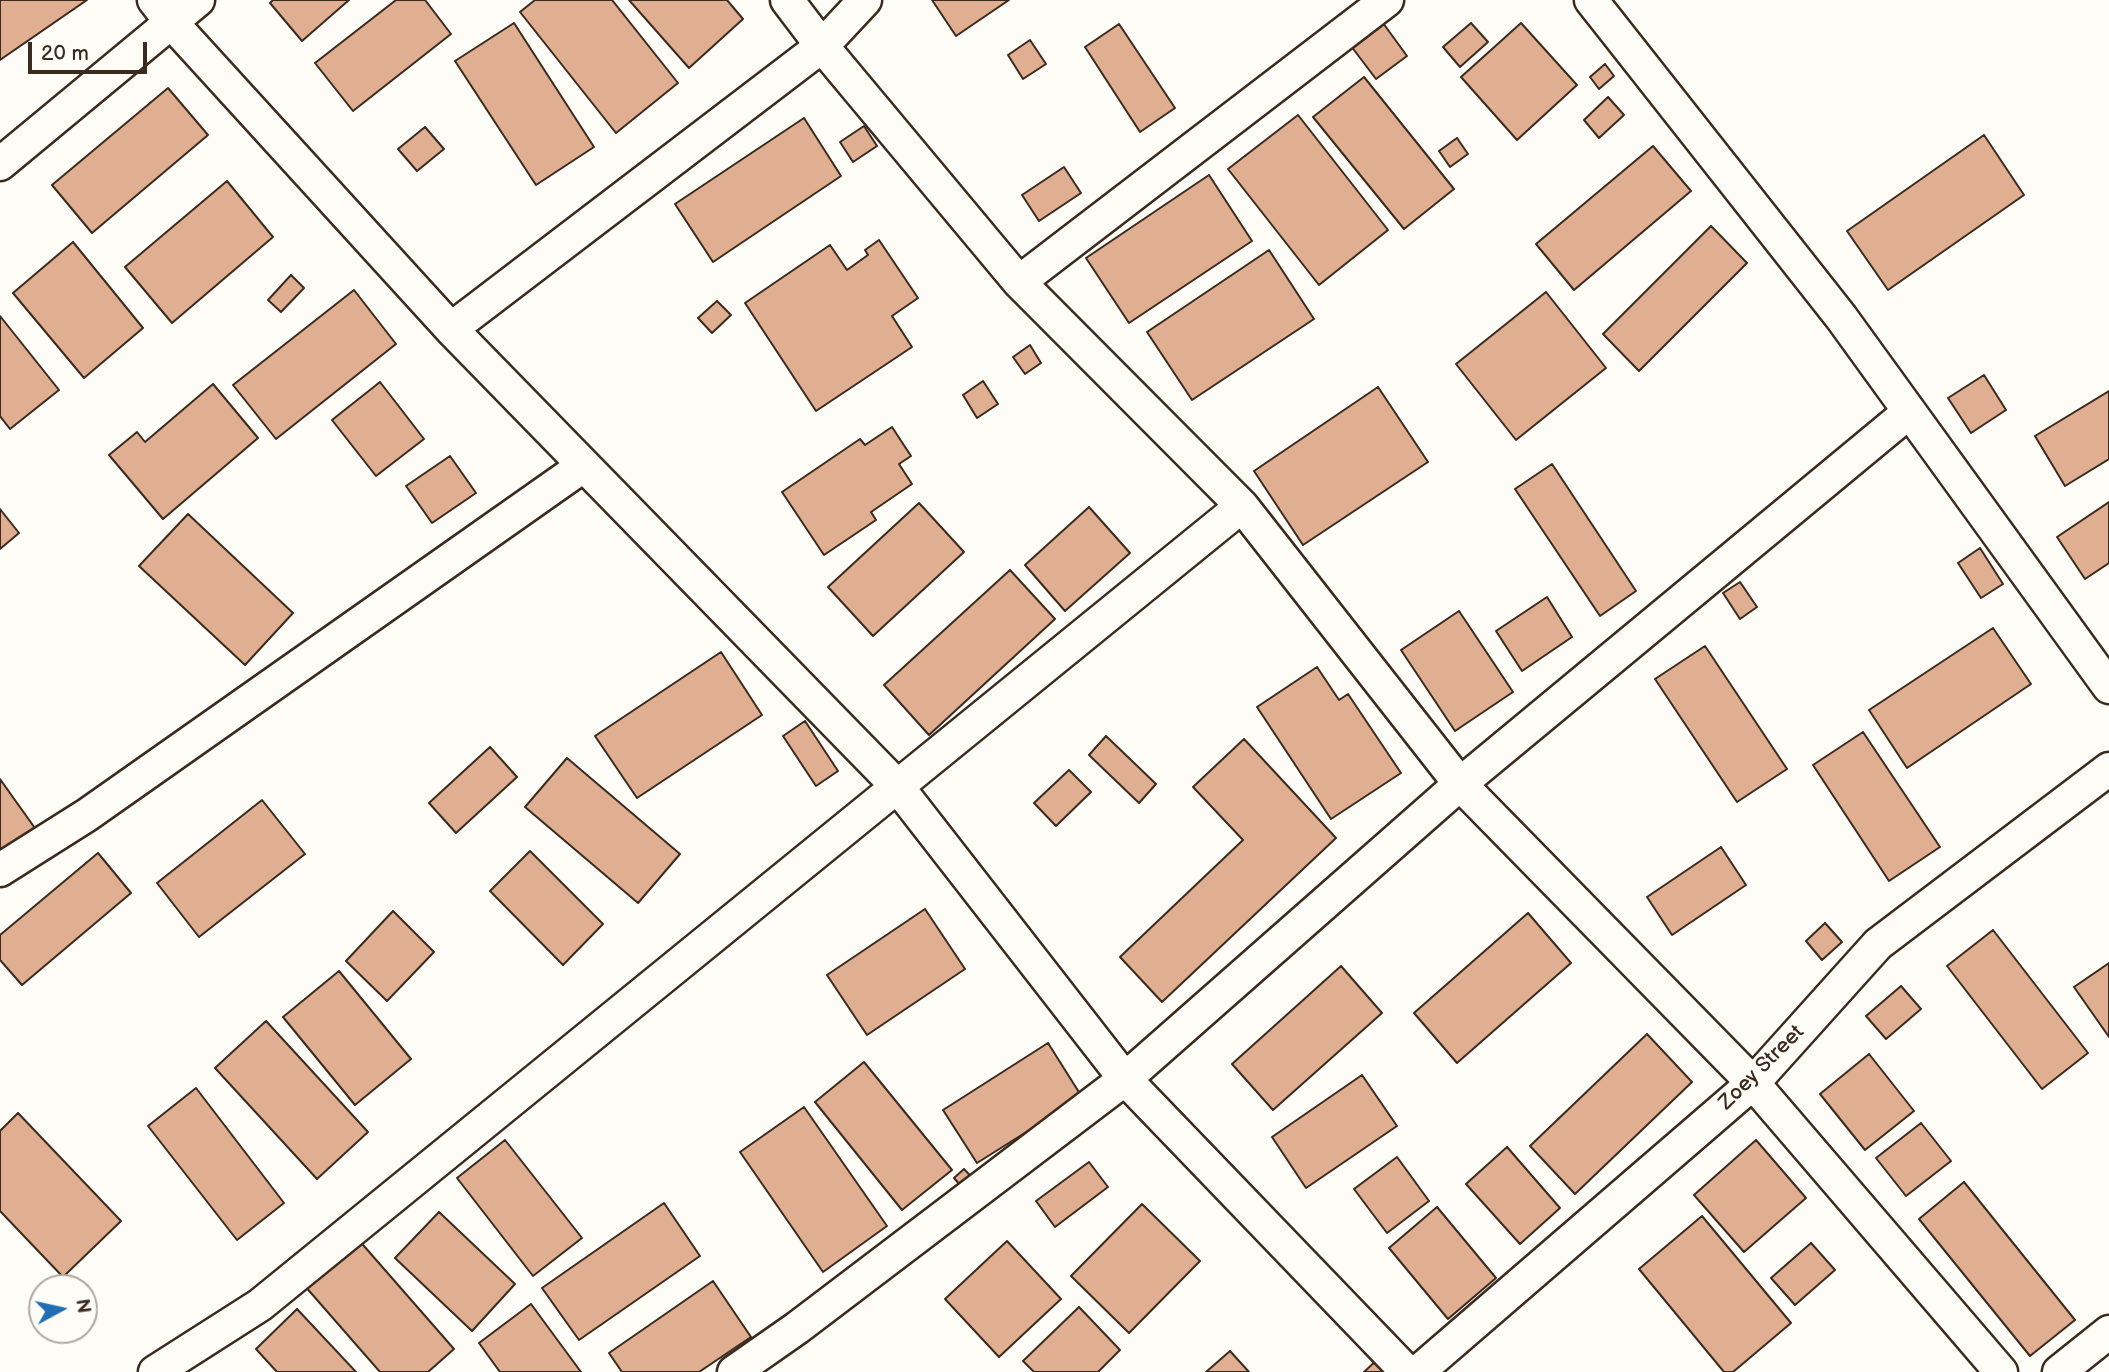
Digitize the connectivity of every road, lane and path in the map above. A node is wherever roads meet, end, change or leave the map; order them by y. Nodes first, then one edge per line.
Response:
1 (198, 0) edge
2 (787, 0) edge
3 (866, 0) edge
4 (1387, 0) edge
5 (1591, 0) edge
6 (162, 11) edge
7 (822, 46) junction
8 (0, 163) edge
9 (1019, 282) junction
10 (451, 329) junction
11 (1909, 412) junction
12 (583, 466) junction
13 (1242, 506) junction
14 (2109, 687) edge
15 (2109, 769) edge
16 (1460, 784) junction
17 (897, 786) junction
18 (0, 870) edge
19 (1125, 1079) junction
20 (1753, 1083) junction
21 (2109, 1332) edge
22 (155, 1372) edge
23 (734, 1372) edge
24 (1406, 1372) edge
25 (1418, 1372) edge
26 (2001, 1372) edge
27 (2059, 1372) edge

1 - 6 street
2 - 7 street
3 - 7 street
4 - 9 street
5 - 11 street
6 - 8 street
6 - 10 street
7 - 9 street
7 - 10 street
9 - 13 street
10 - 12 street
11 - 14 street
11 - 16 street
12 - 17 street
12 - 18 street
13 - 16 street
13 - 17 street
15 - 20 street, Zoey Street
16 - 19 street
16 - 20 street
17 - 19 street
17 - 22 street
19 - 23 street
19 - 24 street
20 - 25 street, Zoey Street
20 - 26 street
21 - 27 street

